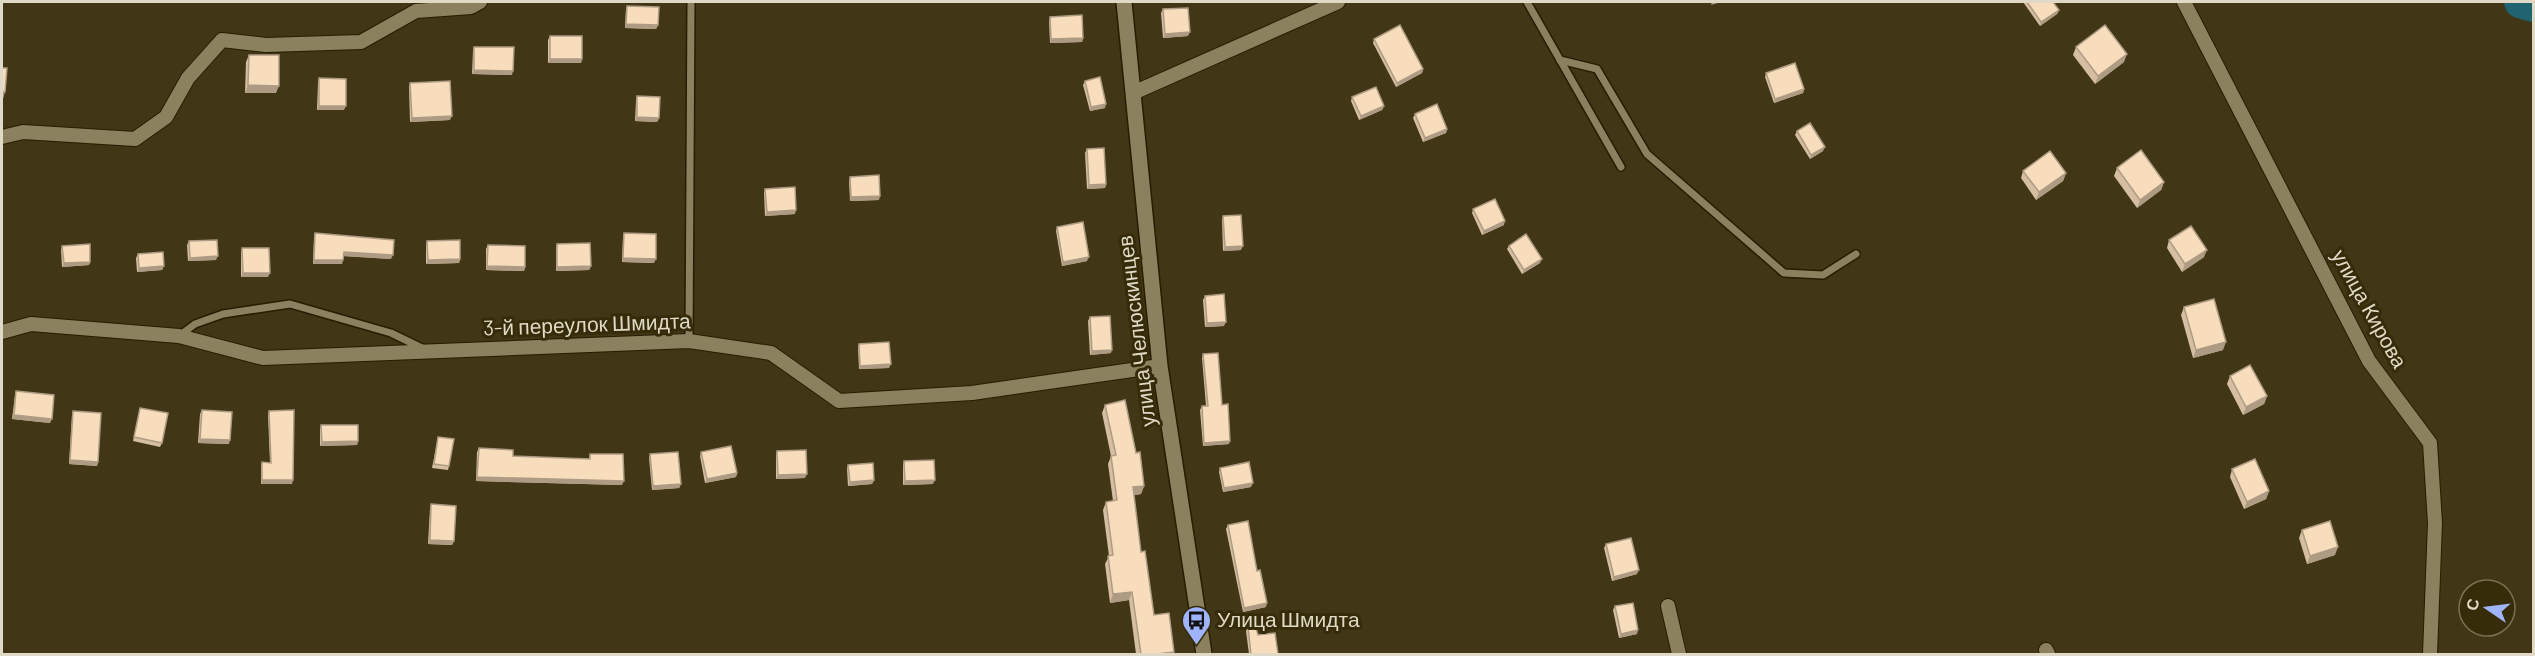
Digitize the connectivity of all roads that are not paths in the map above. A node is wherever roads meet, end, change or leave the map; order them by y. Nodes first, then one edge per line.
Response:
1 (480, 2) edge
2 (691, 2) edge
3 (1124, 2) edge
4 (1338, 2) edge
5 (1527, 2) edge
6 (2184, 2) edge
7 (1560, 60) junction
8 (1133, 93) junction
9 (2, 137) edge
10 (1621, 167) dead end
11 (1856, 254) dead end
12 (2, 332) edge
13 (179, 336) junction
14 (689, 341) junction
15 (426, 350) dead end
16 (1160, 366) junction
17 (1668, 606) dead end
18 (1204, 654) edge
19 (1679, 654) edge
20 (2430, 654) edge

1 - 9 street
2 - 14 lane
3 - 8 street, улица Челюскинцев
4 - 8 street
5 - 7 lane
6 - 20 street, улица Кирова
7 - 10 lane
7 - 11 lane
8 - 16 street, улица Челюскинцев
12 - 13 street, 3-й переулок Шмидта
13 - 14 street, 3-й переулок Шмидта
13 - 15 lane
14 - 16 street, 3-й переулок Шмидта
16 - 18 street, улица Челюскинцев
17 - 19 street

